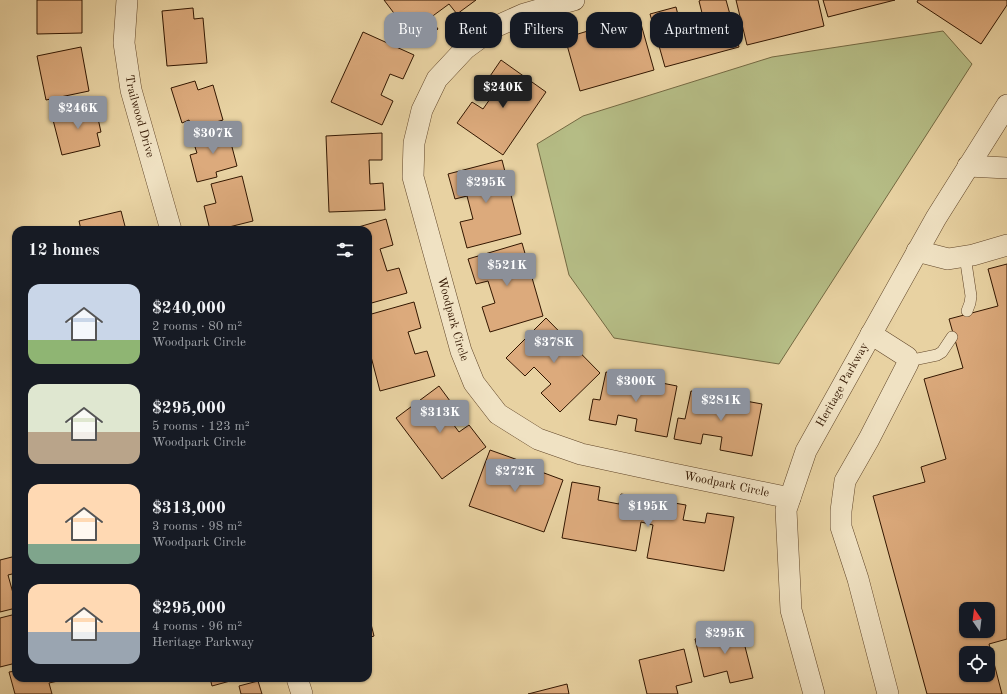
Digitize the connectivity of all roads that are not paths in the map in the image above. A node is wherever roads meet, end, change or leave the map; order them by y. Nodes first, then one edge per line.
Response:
1 (127, 0) edge
2 (574, 0) edge
3 (1007, 105) edge
4 (968, 166) junction
5 (1007, 168) edge
6 (170, 226) edge
7 (1007, 245) edge
8 (918, 251) junction
9 (965, 256) junction
10 (967, 311) dead end
11 (871, 334) junction
12 (952, 337) dead end
13 (908, 361) junction
14 (790, 498) junction
15 (298, 682) edge
16 (302, 694) edge
17 (814, 694) edge
18 (888, 694) edge

1 - 6 street, Trailwood Drive
2 - 14 street, Woodpark Circle
3 - 4 street, Heritage Parkway
4 - 5 street
4 - 8 street, Heritage Parkway
7 - 9 street
8 - 9 street
8 - 11 street, Heritage Parkway
9 - 10 lane
11 - 13 street
11 - 14 street, Heritage Parkway
12 - 13 lane
13 - 18 street
14 - 17 street, Heritage Parkway
15 - 16 street

